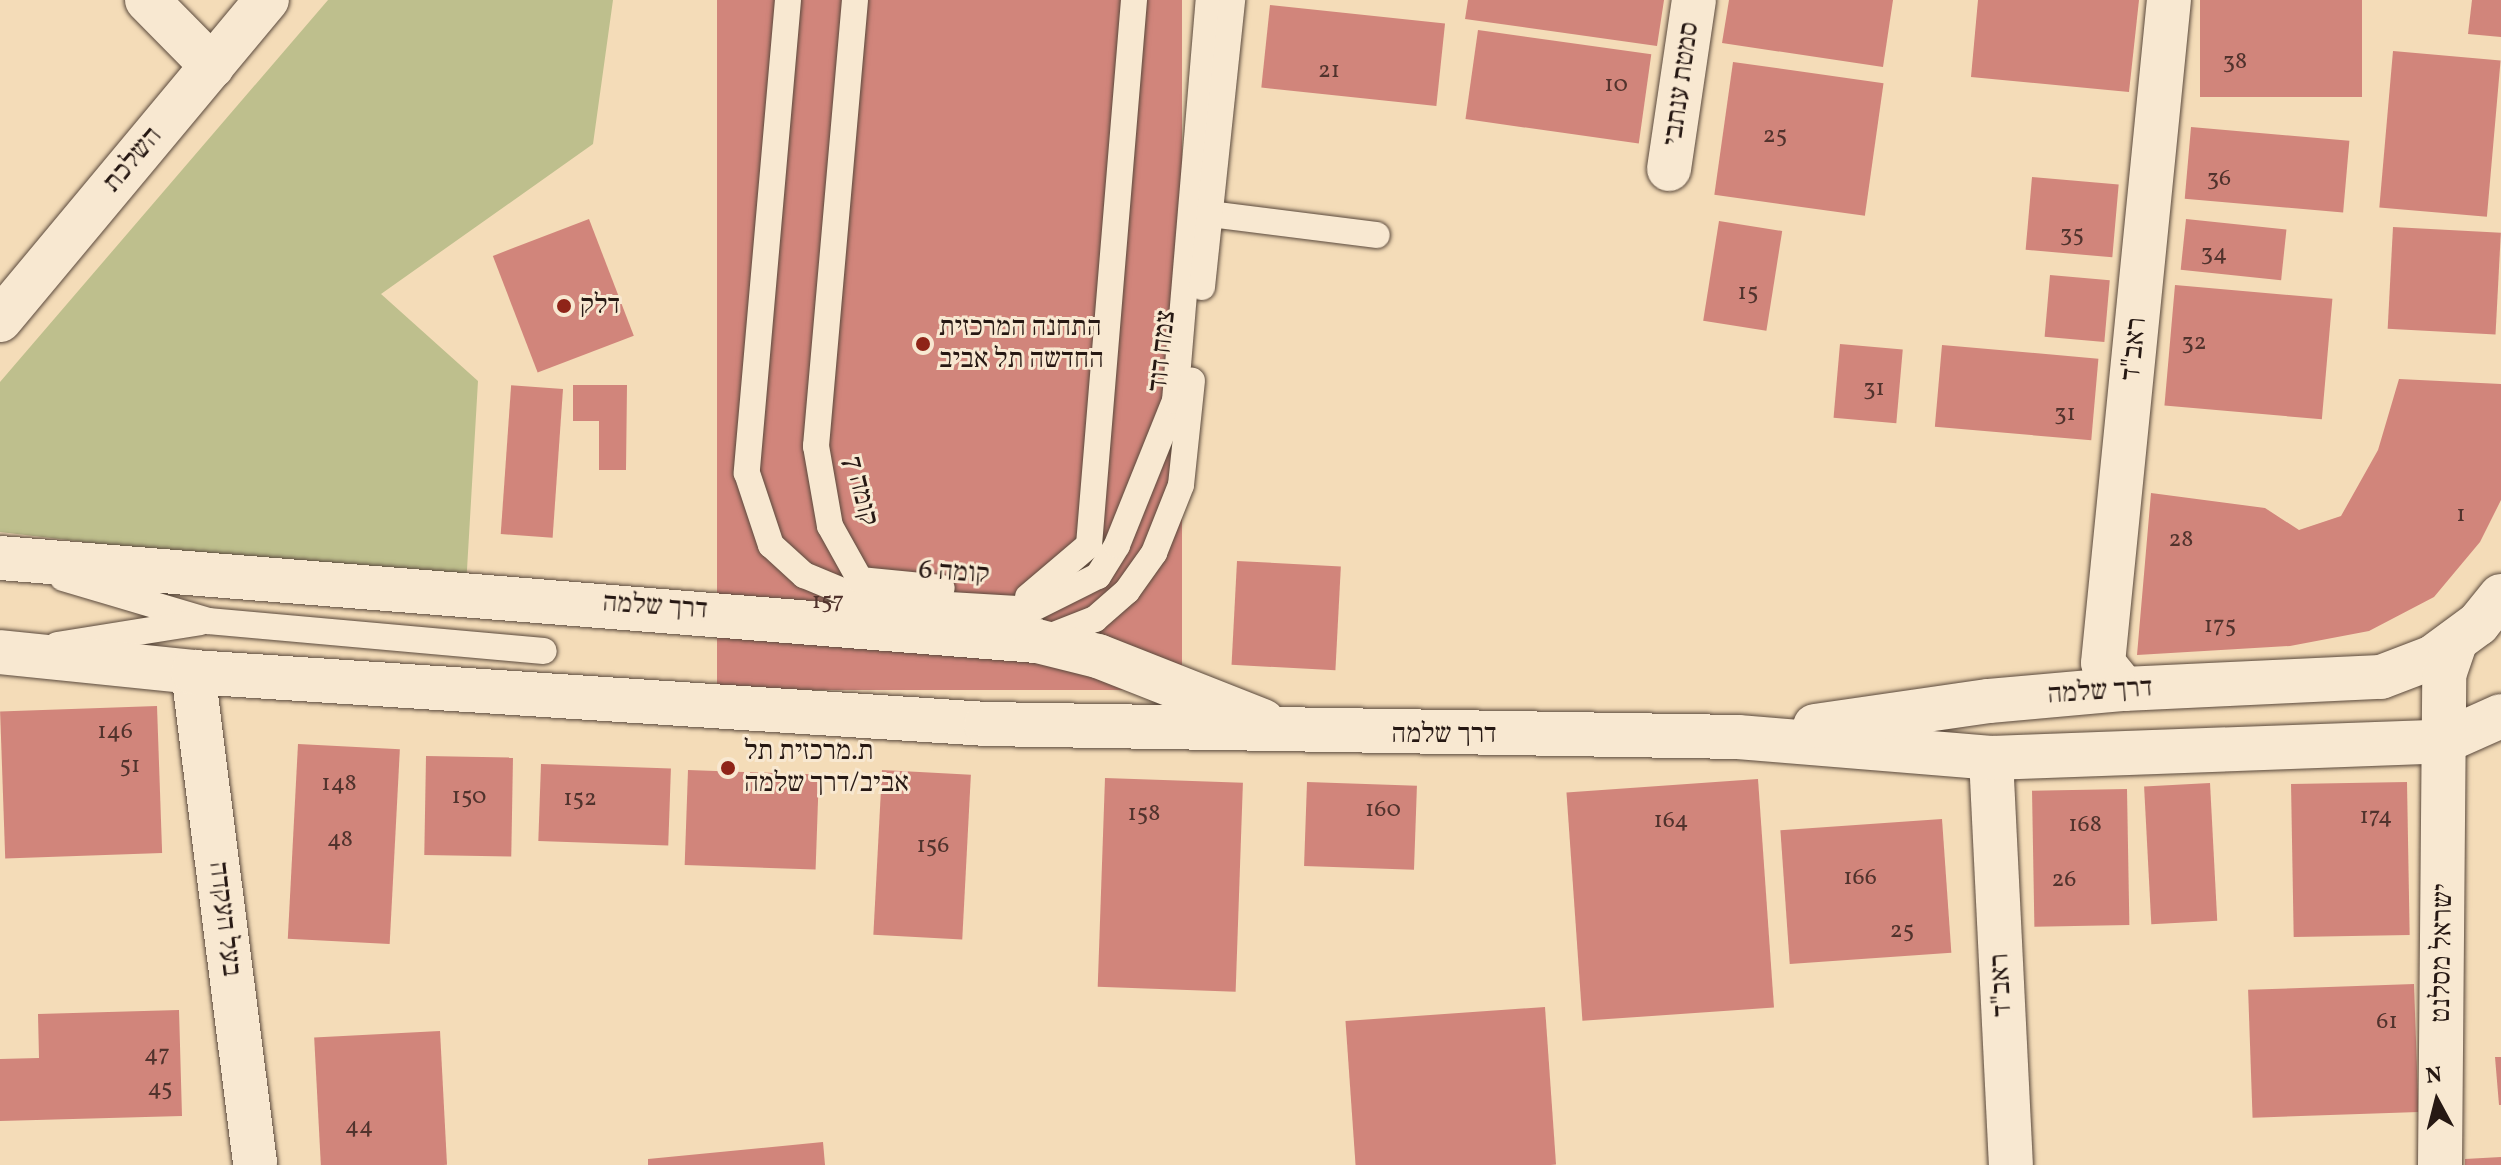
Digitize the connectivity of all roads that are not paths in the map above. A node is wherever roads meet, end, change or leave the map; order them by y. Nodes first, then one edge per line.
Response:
1 (147, 0) edge
2 (267, 0) edge
3 (788, 0) edge
4 (855, 0) edge
5 (1134, 0) edge
6 (1209, 0) edge
7 (1232, 0) edge
8 (1694, 0) edge
9 (2169, 0) edge
10 (212, 66) junction
11 (1669, 169) dead end
12 (1210, 214) junction
13 (1377, 235) dead end
14 (0, 320) edge
15 (0, 558) edge
16 (2501, 596) edge
17 (208, 621) junction
18 (1037, 641) junction
19 (2456, 641) junction
20 (544, 651) dead end
21 (5, 652) edge
22 (193, 672) junction
23 (2124, 689) junction
24 (2501, 716) edge
25 (1295, 733) junction
26 (1738, 737) junction
27 (2445, 741) junction
28 (1991, 758) junction
29 (255, 1165) edge
30 (2011, 1165) edge
31 (2440, 1165) edge

1 - 10 street
2 - 10 street, השלכת
3 - 6 lane, קומה 6
4 - 5 lane, קומה 7
7 - 12 lane, צמח דוד
8 - 11 street, סמטת ענתבי
9 - 23 street, ראב"ד
10 - 14 street, השלכת
12 - 13 lane
12 - 18 lane, צמח דוד
15 - 17 lane
15 - 18 street, דרך שלמה
16 - 19 street, דרך שלמה
17 - 20 lane
17 - 21 lane
18 - 25 street, דרך שלמה
19 - 23 street, דרך שלמה
19 - 27 street, ישראל מסלנט
21 - 22 street, דרך שלמה
22 - 25 street, דרך שלמה
22 - 29 street, בעל העקדה
23 - 26 street, דרך שלמה
24 - 27 street
25 - 26 street, דרך שלמה
26 - 28 street, דרך שלמה
27 - 28 street, דרך שלמה
27 - 31 street, ישראל מסלנט
28 - 30 street, ראב"ד

